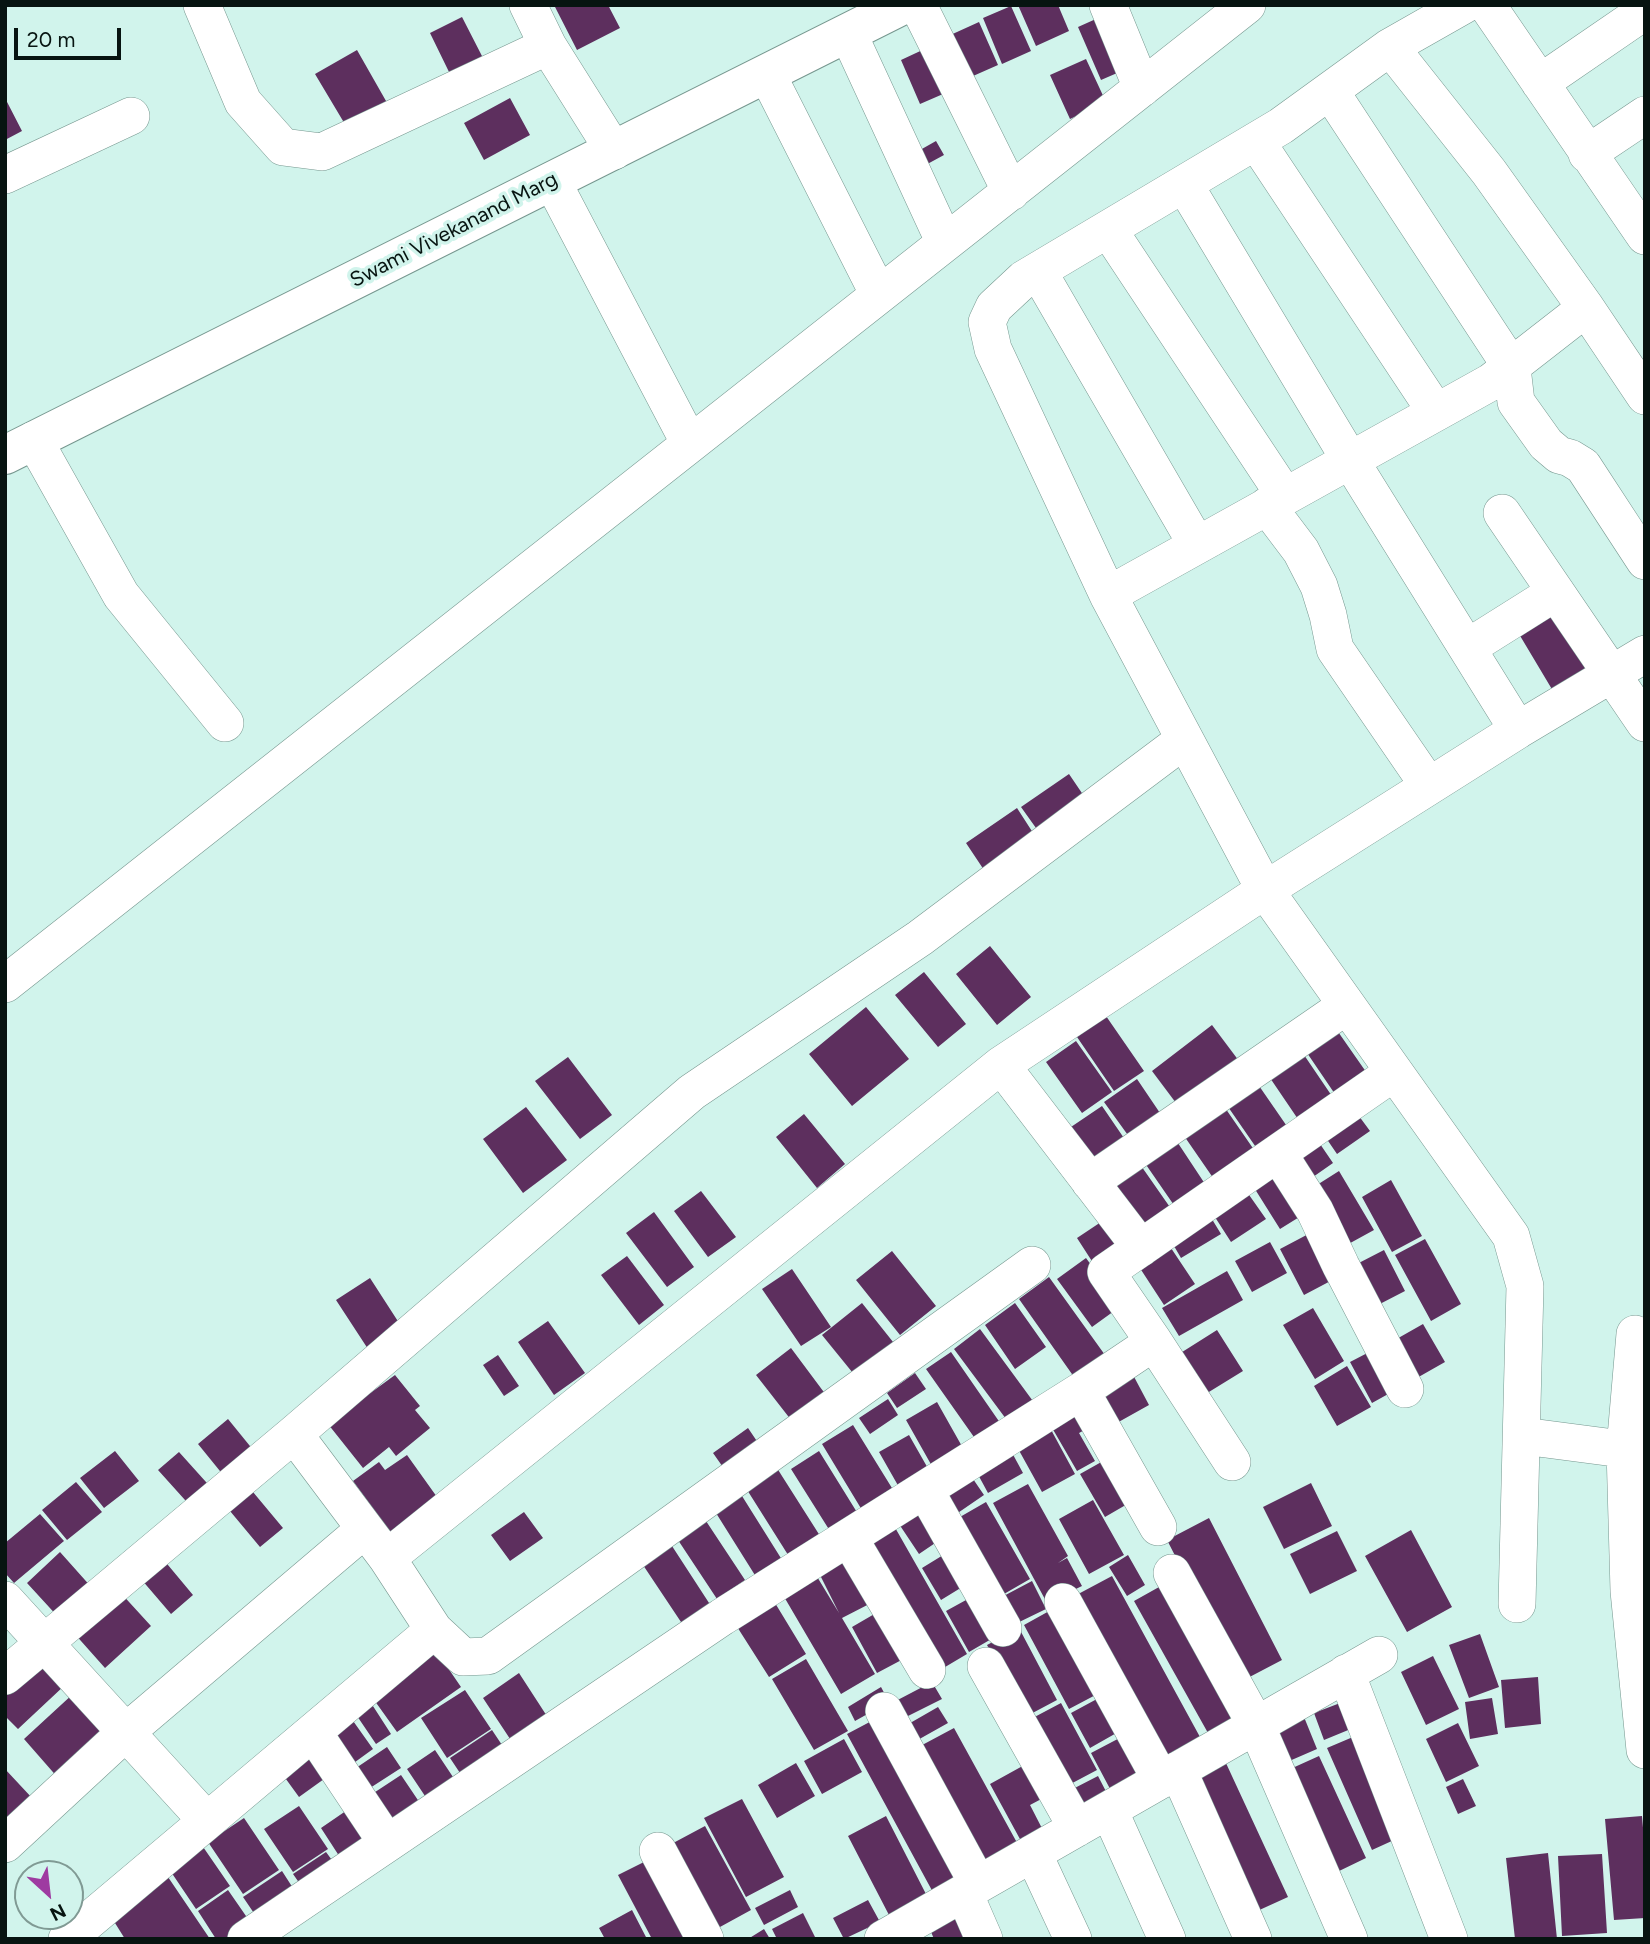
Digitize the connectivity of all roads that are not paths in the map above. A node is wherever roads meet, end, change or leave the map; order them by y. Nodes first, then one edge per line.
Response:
1 (202, 5) edge
2 (527, 5) edge
3 (918, 5) edge
4 (1108, 5) edge
5 (1247, 5) edge
6 (1464, 5) edge
7 (1487, 5) edge
8 (1645, 11) edge
9 (874, 16) edge
10 (548, 46) junction
11 (1390, 47) junction
12 (767, 74) junction
13 (1540, 83) junction
14 (1142, 88) junction
15 (1330, 91) junction
16 (1645, 115) edge
17 (131, 116) dead end
18 (1256, 141) junction
19 (614, 150) junction
20 (1587, 154) junction
21 (5, 175) edge
22 (552, 181) junction
23 (1184, 184) junction
24 (1011, 192) junction
25 (1640, 219) edge
26 (1108, 229) junction
27 (945, 243) junction
28 (1038, 271) junction
29 (879, 295) junction
30 (1586, 308) junction
31 (1512, 368) junction
32 (1645, 396) edge
33 (1436, 412) junction
34 (690, 444) junction
35 (20, 448) edge
36 (1350, 460) junction
37 (1276, 501) junction
38 (1502, 513) dead end
39 (1197, 545) junction
40 (1645, 561) edge
41 (1556, 592) junction
42 (1108, 595) junction
43 (1467, 648) junction
44 (1645, 654) edge
45 (1612, 673) junction
46 (225, 723) dead end
47 (1645, 723) edge
48 (1518, 730) junction
49 (1184, 740) junction
50 (1429, 786) junction
51 (1265, 890) junction
52 (5, 984) edge
53 (1346, 1006) junction
54 (1001, 1065) junction
55 (1393, 1073) junction
56 (1278, 1153) junction
57 (1090, 1182) junction
58 (1140, 1248) junction
59 (1032, 1265) dead end
60 (1635, 1334) dead end
61 (1154, 1342) junction
62 (1405, 1389) dead end
63 (1082, 1391) junction
64 (295, 1434) junction
65 (1522, 1436) junction
66 (1635, 1450) edge
67 (1232, 1462) dead end
68 (925, 1490) junction
69 (1158, 1527) dead end
70 (365, 1529) junction
71 (849, 1538) junction
72 (387, 1558) junction
73 (1172, 1573) dead end
74 (5, 1600) edge
75 (1063, 1602) dead end
76 (1517, 1604) dead end
77 (1003, 1628) dead end
78 (434, 1630) junction
79 (45, 1643) junction
80 (1379, 1655) dead end
81 (986, 1666) dead end
82 (926, 1670) dead end
83 (1346, 1673) junction
84 (5, 1676) edge
85 (884, 1711) dead end
86 (1256, 1725) junction
87 (126, 1732) junction
88 (313, 1732) junction
89 (1645, 1750) edge
90 (1170, 1775) junction
91 (1109, 1810) junction
92 (206, 1821) junction
93 (1077, 1828) junction
94 (387, 1843) junction
95 (5, 1844) edge
96 (658, 1851) dead end
97 (1033, 1853) junction
98 (971, 1889) junction
99 (886, 1938) edge
100 (67, 1939) edge
101 (246, 1939) edge
102 (705, 1939) edge
103 (984, 1939) edge
104 (1073, 1939) edge
105 (1167, 1939) edge
106 (1253, 1939) edge
107 (1349, 1939) edge
108 (1450, 1939) edge

1 - 10 street
2 - 10 street
3 - 24 street
4 - 14 street
5 - 14 street
6 - 11 street
7 - 13 street
8 - 13 street
9 - 12 main road, Swami Vivekanand Marg
9 - 27 street
10 - 19 street
11 - 15 street
11 - 30 street
12 - 19 main road, Swami Vivekanand Marg
12 - 29 street
13 - 20 street
14 - 24 street
15 - 18 street
15 - 31 street
16 - 20 street
17 - 21 street
18 - 23 street
18 - 33 street
19 - 22 main road, Swami Vivekanand Marg
20 - 25 street
22 - 34 street
22 - 35 main road, Swami Vivekanand Marg
23 - 26 street
23 - 36 street
24 - 27 street
26 - 28 street
26 - 37 street
27 - 29 street
28 - 39 street
28 - 42 street
29 - 34 street
30 - 31 street
30 - 32 street
31 - 33 street
31 - 40 street
33 - 36 street
34 - 52 street
35 - 46 street
36 - 37 street
36 - 43 street
37 - 39 street
37 - 50 street
38 - 41 street
39 - 42 street
41 - 43 street
41 - 45 street
42 - 49 street
43 - 48 street
44 - 45 street
45 - 47 street
45 - 48 street
48 - 50 street
49 - 51 street
49 - 64 street
50 - 51 street
51 - 53 street
51 - 54 street
53 - 55 street
53 - 57 street
54 - 57 street
54 - 72 street
55 - 56 street
55 - 65 street
56 - 58 street
56 - 62 street
57 - 58 street
58 - 61 street
59 - 78 street
60 - 66 street
61 - 63 street
61 - 67 street
63 - 68 street
63 - 69 street
64 - 70 street
64 - 79 street
65 - 66 street
65 - 76 street
66 - 89 street
68 - 71 street
68 - 77 street
70 - 72 street
70 - 87 street
71 - 82 street
71 - 94 street
72 - 78 street
73 - 86 street
74 - 79 street
75 - 90 street
78 - 88 street
79 - 84 street
79 - 87 street
80 - 83 street
81 - 93 street
83 - 86 street
83 - 108 street
85 - 98 street
86 - 90 street
86 - 107 street
87 - 92 street
87 - 95 street
88 - 92 street
88 - 94 street
90 - 91 street
90 - 106 street
91 - 93 street
91 - 105 street
92 - 100 street
93 - 97 street
94 - 101 street
96 - 102 street
97 - 98 street
97 - 104 street
98 - 99 street
98 - 103 street

